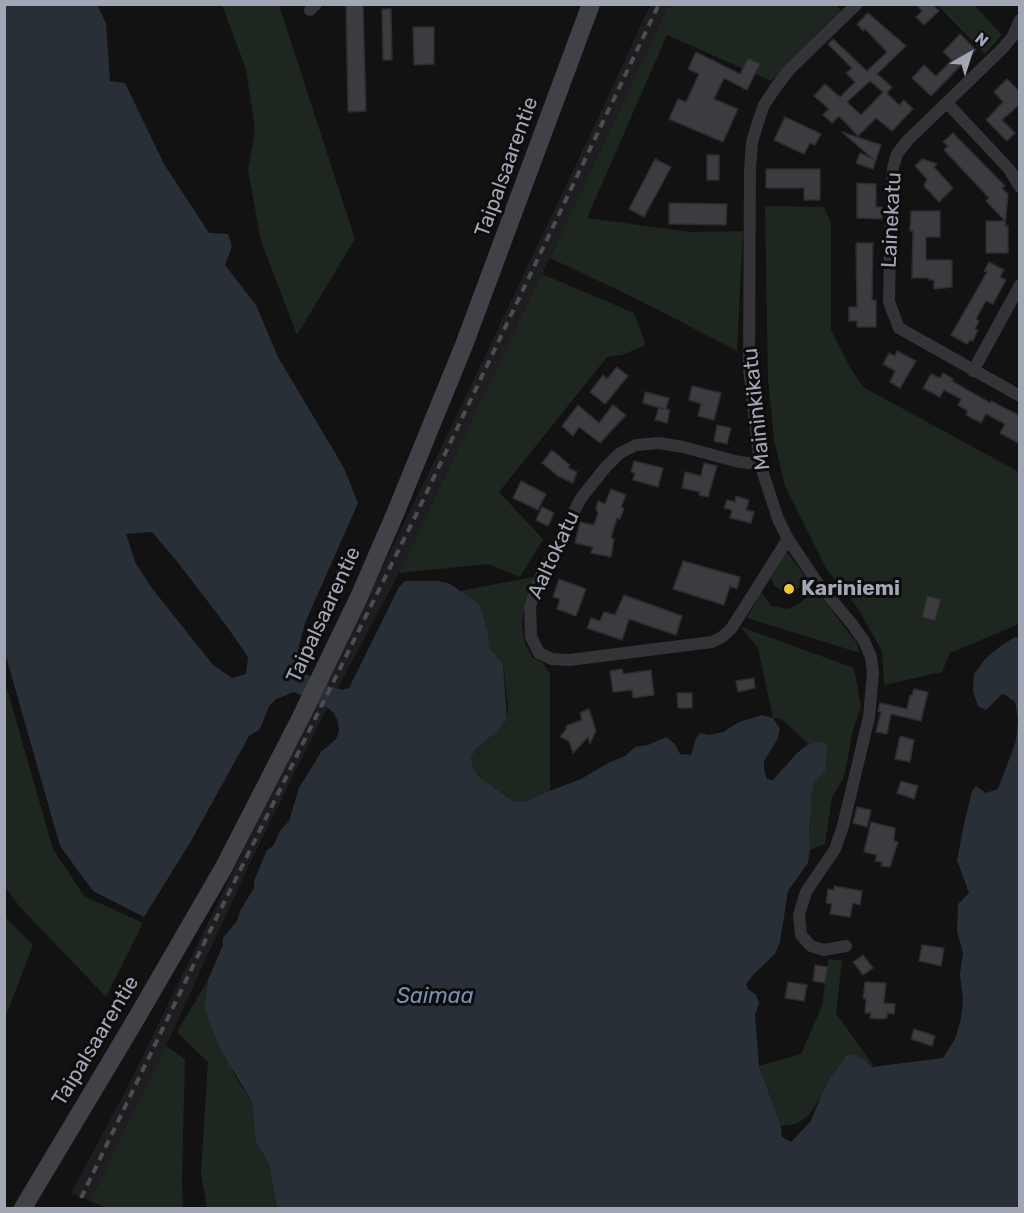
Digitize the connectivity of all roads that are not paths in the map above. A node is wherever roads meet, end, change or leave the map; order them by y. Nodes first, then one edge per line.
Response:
1 (591, 4) edge
2 (857, 4) edge
3 (1020, 20) edge
4 (947, 103) junction
5 (1020, 187) edge
6 (1020, 285) edge
7 (973, 370) junction
8 (1020, 396) edge
9 (760, 464) junction
10 (788, 539) junction
11 (846, 946) dead end
12 (22, 1209) edge

1 - 12 main road, Taipalsaarentie
2 - 9 street, Maininkikatu
3 - 4 street, Lainekatu
4 - 5 street
4 - 7 street, Lainekatu
6 - 7 street
7 - 8 street, Lainekatu
9 - 10 street, Maininkikatu
9 - 10 street, Aaltokatu
10 - 11 street, Maininkikatu

